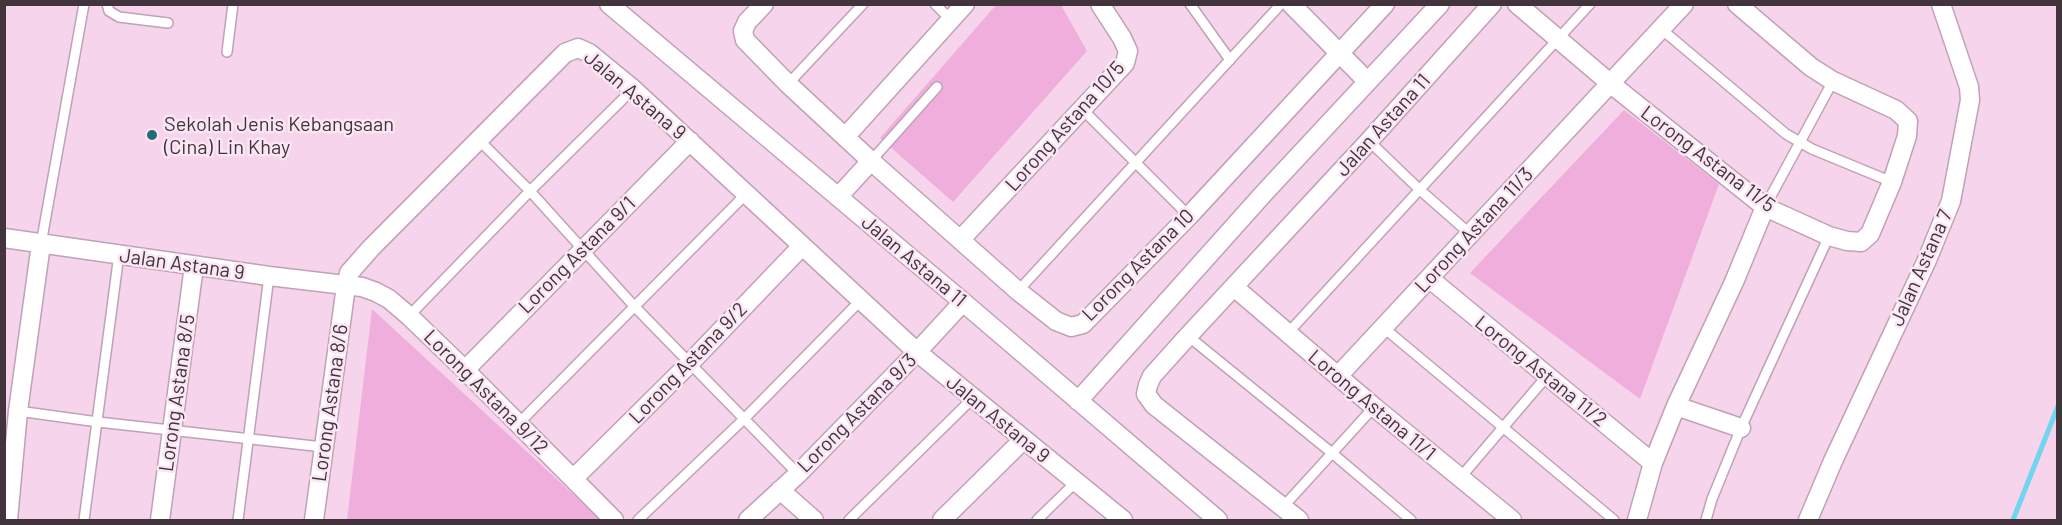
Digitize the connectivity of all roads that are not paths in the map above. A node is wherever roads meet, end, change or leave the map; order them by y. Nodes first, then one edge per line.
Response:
1 (84, 4) edge
2 (106, 4) edge
3 (233, 4) edge
4 (609, 4) edge
5 (764, 4) edge
6 (863, 4) edge
7 (935, 4) edge
8 (966, 4) edge
9 (1100, 4) edge
10 (1190, 4) edge
11 (1281, 4) edge
12 (1291, 4) edge
13 (1385, 4) edge
14 (1440, 4) edge
15 (1492, 4) edge
16 (1516, 4) edge
17 (1590, 4) edge
18 (1684, 4) edge
19 (1737, 4) edge
20 (1941, 4) edge
21 (951, 20) junction
22 (168, 23) dead end
23 (1660, 28) junction
24 (1558, 39) junction
25 (226, 51) dead end
26 (1340, 54) junction
27 (1230, 60) junction
28 (1367, 81) junction
29 (1833, 81) junction
30 (788, 84) junction
31 (1611, 84) junction
32 (937, 87) dead end
33 (633, 89) junction
34 (1083, 110) junction
35 (846, 136) junction
36 (479, 140) junction
37 (690, 141) junction
38 (1369, 141) junction
39 (1799, 143) junction
40 (872, 161) junction
41 (1137, 163) junction
42 (1892, 182) junction
43 (1420, 190) junction
44 (530, 191) junction
45 (747, 193) junction
46 (838, 197) junction
47 (1766, 207) junction
48 (1189, 216) junction
49 (1469, 233) junction
50 (1829, 236) junction
51 (4, 238) edge
52 (961, 239) junction
53 (41, 244) junction
54 (802, 246) junction
55 (583, 249) junction
56 (119, 254) junction
57 (194, 266) junction
58 (269, 276) junction
59 (1430, 279) junction
60 (346, 286) junction
61 (1234, 287) junction
62 (1018, 291) junction
63 (861, 300) junction
64 (963, 302) junction
65 (634, 306) junction
66 (409, 316) junction
67 (1384, 328) junction
68 (1287, 334) junction
69 (1188, 336) junction
70 (917, 352) junction
71 (690, 363) junction
72 (465, 370) junction
73 (1338, 376) junction
74 (1546, 376) junction
75 (972, 399) junction
76 (1078, 401) junction
77 (1676, 406) junction
78 (1374, 407) junction
79 (18, 411) junction
80 (744, 419) junction
81 (98, 422) junction
82 (518, 424) junction
83 (1504, 427) junction
84 (1741, 428) junction
85 (171, 429) junction
86 (249, 438) junction
87 (1023, 440) junction
88 (323, 447) junction
89 (1332, 453) junction
90 (1653, 463) junction
91 (798, 474) junction
92 (573, 478) junction
93 (1460, 478) junction
94 (1076, 482) junction
95 (780, 490) junction
96 (1283, 507) junction
97 (1502, 518) edge
98 (8, 520) edge
99 (84, 520) edge
100 (160, 520) edge
101 (238, 520) edge
102 (314, 520) edge
103 (614, 520) edge
104 (638, 520) edge
105 (748, 520) edge
106 (814, 520) edge
107 (849, 520) edge
108 (942, 520) edge
109 (1037, 520) edge
110 (1123, 520) edge
111 (1218, 520) edge
112 (1299, 520) edge
113 (1411, 520) edge
114 (1614, 520) edge
115 (1637, 520) edge
116 (1706, 520) edge
117 (1808, 520) edge

1 - 53 lane
2 - 22 lane
3 - 25 lane
4 - 46 street, Jalan Astana 11
5 - 30 street, Lorong Astana 10
6 - 30 lane
7 - 21 lane
8 - 21 street
9 - 34 street, Lorong Astana 10/5
10 - 27 lane
11 - 27 lane
12 - 26 street
13 - 26 street, Lorong Astana 10
14 - 28 street
15 - 38 street, Jalan Astana 11
16 - 24 street, Lorong Astana 11/5
17 - 24 lane
18 - 23 street, Lorong Astana 11/3
19 - 29 street
20 - 117 street, Jalan Astana 7
21 - 35 street
23 - 31 street, Lorong Astana 11/3
23 - 39 lane
24 - 31 street, Lorong Astana 11/5
24 - 43 lane
26 - 28 street
26 - 48 street, Lorong Astana 10
27 - 41 lane
28 - 76 street
29 - 39 lane
29 - 42 street
30 - 35 street, Lorong Astana 10
31 - 47 street, Lorong Astana 11/5
31 - 49 street, Lorong Astana 11/3
32 - 40 lane
33 - 36 street, Jalan Astana 9
33 - 37 street, Jalan Astana 9
33 - 44 lane
34 - 41 lane
34 - 52 street, Lorong Astana 10/5
35 - 40 street, Lorong Astana 10
36 - 44 lane
36 - 60 street, Jalan Astana 9
37 - 45 street, Jalan Astana 9
37 - 55 street, Lorong Astana 9/1
38 - 43 lane
38 - 61 street, Jalan Astana 11
39 - 42 lane
39 - 47 lane
40 - 46 street
40 - 52 street, Lorong Astana 10
41 - 48 lane
41 - 62 lane
42 - 50 street, Lorong Astana 11/5
43 - 49 lane
43 - 68 lane
44 - 55 lane
44 - 66 lane
45 - 54 street, Jalan Astana 9
45 - 65 lane
46 - 64 street, Jalan Astana 11
47 - 50 street, Lorong Astana 11/5
47 - 77 street
48 - 62 street, Lorong Astana 10
49 - 59 street, Lorong Astana 11/3
50 - 84 lane
51 - 53 street, Jalan Astana 9
52 - 62 street, Lorong Astana 10
53 - 56 street, Jalan Astana 9
53 - 79 street
54 - 63 street, Jalan Astana 9
54 - 71 street, Lorong Astana 9/2
55 - 65 lane
55 - 72 street, Lorong Astana 9/1
56 - 57 street, Jalan Astana 9
56 - 81 lane
57 - 58 street, Jalan Astana 9
57 - 85 street, Lorong Astana 8/5
58 - 60 street, Jalan Astana 9
58 - 86 lane
59 - 67 street, Lorong Astana 11/3
59 - 74 street, Lorong Astana 11/2
60 - 66 street, Lorong Astana 9/12
60 - 88 street, Lorong Astana 8/6
61 - 68 street, Lorong Astana 11/1
61 - 69 street, Jalan Astana 11
63 - 70 street, Jalan Astana 9
63 - 80 lane
64 - 70 street, Lorong Astana 9/3
64 - 76 street, Jalan Astana 11
65 - 71 lane
65 - 82 lane
66 - 72 street, Lorong Astana 9/12
67 - 73 street, Lorong Astana 11/3
67 - 83 lane
68 - 73 street, Lorong Astana 11/1
69 - 89 lane
69 - 96 street, Jalan Astana 11
70 - 75 street, Jalan Astana 9
70 - 91 street, Lorong Astana 9/3
71 - 80 lane
71 - 92 street, Lorong Astana 9/2
72 - 82 street, Lorong Astana 9/12
73 - 78 street, Lorong Astana 11/1
74 - 83 lane
74 - 90 street, Lorong Astana 11/2
75 - 87 street, Jalan Astana 9
75 - 107 lane
76 - 111 street, Jalan Astana 11
77 - 84 street
77 - 90 street
78 - 89 lane
78 - 93 street, Lorong Astana 11/1
79 - 81 lane
79 - 98 street
80 - 91 lane
80 - 104 lane
81 - 85 lane
81 - 99 lane
82 - 92 street, Lorong Astana 9/12
83 - 93 lane
83 - 114 lane
84 - 116 lane
85 - 86 lane
85 - 100 street, Lorong Astana 8/5
86 - 88 lane
86 - 101 lane
87 - 94 street, Jalan Astana 9
87 - 108 street
88 - 102 street, Lorong Astana 8/6
89 - 96 lane
89 - 113 lane
90 - 115 street
91 - 95 street, Lorong Astana 9/3
92 - 103 street, Lorong Astana 9/12
93 - 97 street, Lorong Astana 11/1
94 - 109 lane
94 - 110 street, Jalan Astana 9
95 - 105 street, Lorong Astana 9/3
95 - 106 street
96 - 112 street, Jalan Astana 11

